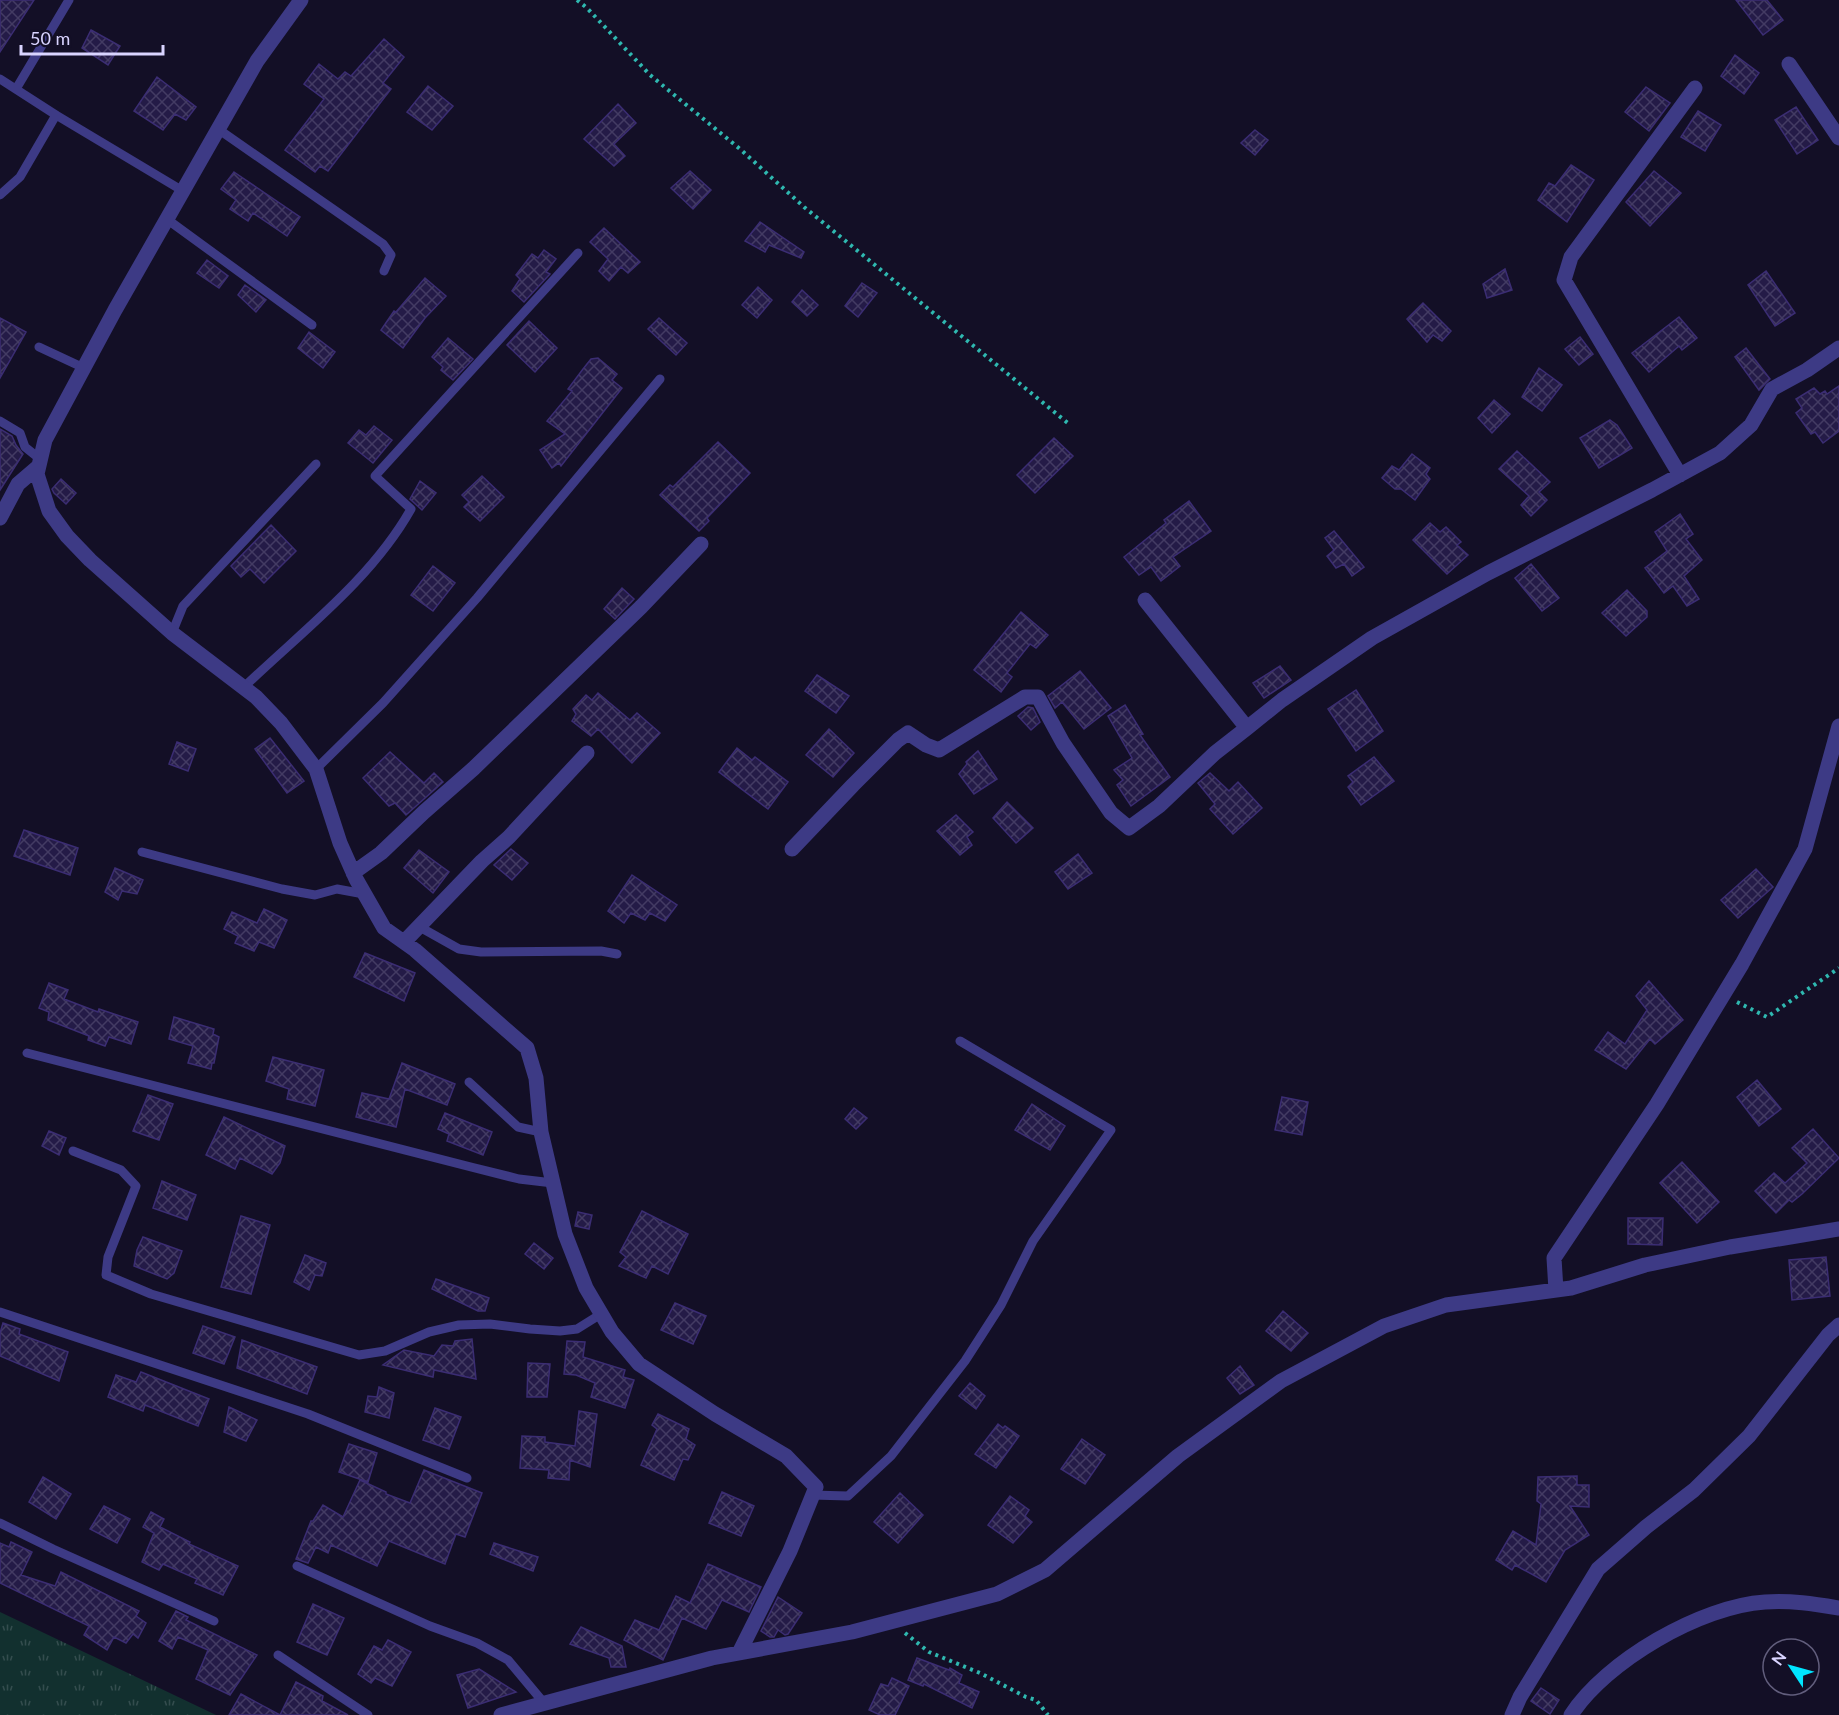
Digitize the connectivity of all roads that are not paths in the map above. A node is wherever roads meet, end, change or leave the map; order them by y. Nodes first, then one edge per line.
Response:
1 (69, 0) edge
2 (302, 0) edge
3 (1789, 64) dead end
4 (0, 78) edge
5 (1695, 88) dead end
6 (16, 89) junction
7 (56, 115) junction
8 (218, 129) junction
9 (1839, 138) edge
10 (183, 191) junction
11 (0, 195) edge
12 (168, 220) junction
13 (578, 253) dead end
14 (384, 271) dead end
15 (312, 325) dead end
16 (39, 346) dead end
17 (1839, 348) edge
18 (84, 368) junction
19 (660, 379) dead end
20 (0, 422) edge
21 (39, 462) junction
22 (316, 464) dead end
23 (1680, 475) junction
24 (0, 518) edge
25 (700, 544) dead end
26 (1145, 600) dead end
27 (172, 633) junction
28 (243, 688) junction
29 (1839, 726) edge
30 (1247, 728) junction
31 (587, 753) dead end
32 (316, 769) junction
33 (792, 849) dead end
34 (142, 852) dead end
35 (353, 873) junction
36 (364, 894) junction
37 (418, 926) junction
38 (404, 942) junction
39 (617, 954) dead end
40 (960, 1041) dead end
41 (27, 1053) dead end
42 (470, 1082) dead end
43 (541, 1132) junction
44 (73, 1151) dead end
45 (553, 1182) junction
46 (1839, 1229) edge
47 (1556, 1290) junction
48 (0, 1312) edge
49 (601, 1314) junction
50 (1839, 1325) edge
51 (467, 1478) dead end
52 (812, 1495) junction
53 (0, 1523) edge
54 (297, 1566) dead end
55 (1839, 1608) edge
56 (214, 1621) dead end
57 (739, 1653) junction
58 (278, 1655) dead end
59 (544, 1703) junction
60 (368, 1715) edge
61 (501, 1715) edge
62 (1512, 1715) edge
63 (1571, 1715) edge

1 - 6 lane
2 - 8 street
3 - 9 street
4 - 6 lane
5 - 23 street
6 - 7 lane
7 - 10 lane
7 - 11 lane
8 - 10 street
8 - 14 lane
10 - 12 street
12 - 15 lane
12 - 18 street
13 - 28 lane
16 - 18 lane
17 - 23 street
18 - 21 street
19 - 32 lane
20 - 21 lane
21 - 24 street
21 - 27 street
22 - 27 lane
23 - 30 street
25 - 35 street
26 - 30 street
27 - 28 street
28 - 32 street
29 - 47 street
30 - 33 street
31 - 37 street
32 - 35 street
34 - 36 lane
35 - 36 street
36 - 38 street
37 - 38 street
37 - 39 lane
38 - 43 street
40 - 52 lane
41 - 45 lane
42 - 43 lane
43 - 45 street
44 - 49 lane
45 - 49 street
46 - 47 street
47 - 57 street
48 - 51 lane
49 - 52 street
50 - 62 street
52 - 57 street
53 - 56 lane
54 - 59 lane
55 - 63 street
57 - 59 street
58 - 60 lane
59 - 61 street

